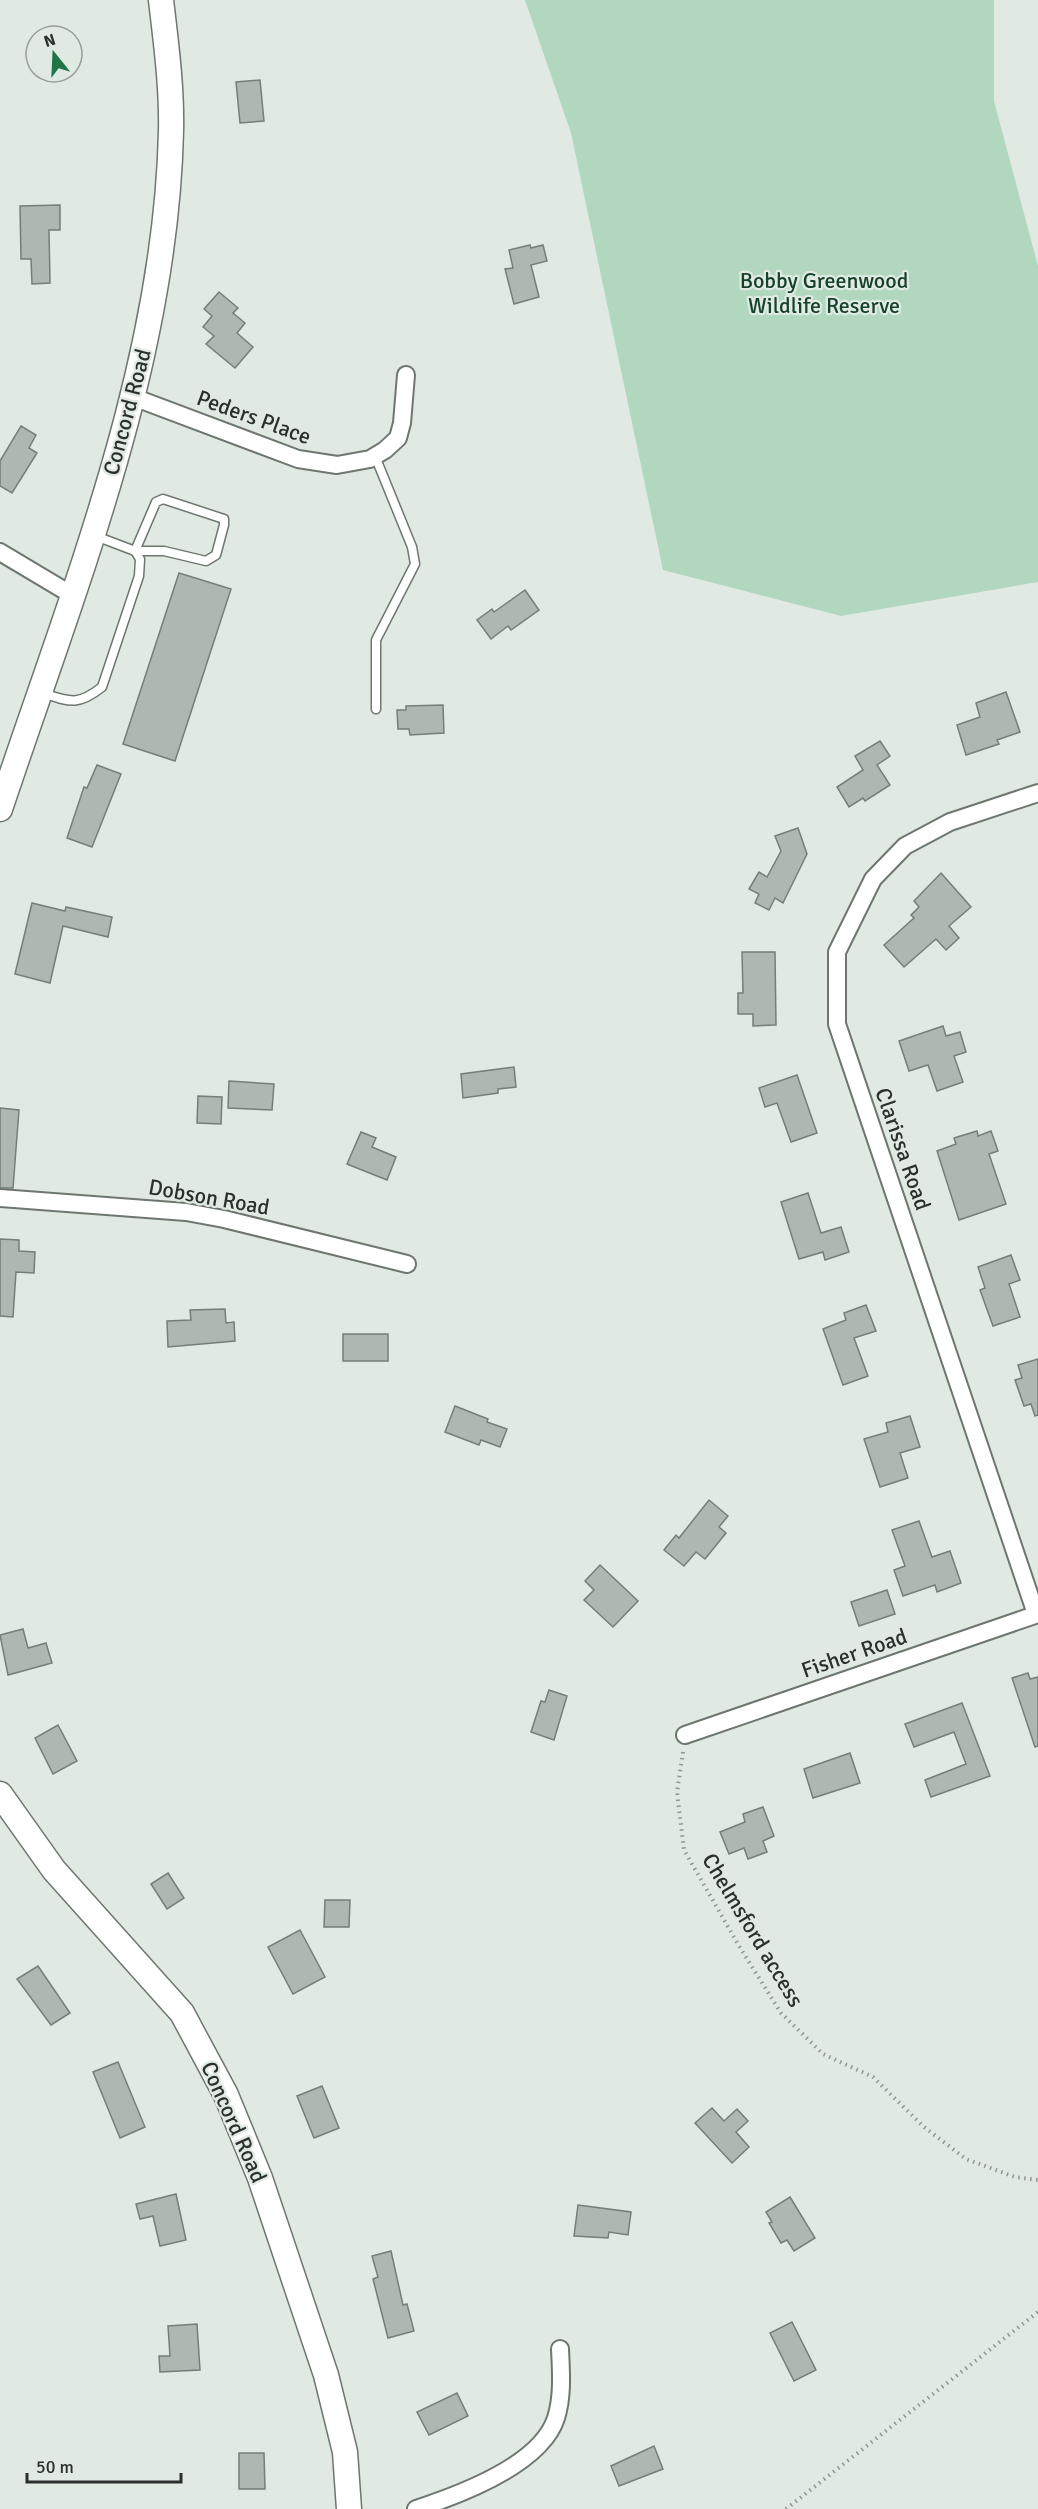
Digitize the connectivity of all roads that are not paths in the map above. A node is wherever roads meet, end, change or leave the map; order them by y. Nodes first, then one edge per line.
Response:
1 (162, 0) edge
2 (406, 375) dead end
3 (133, 397) junction
4 (375, 456) junction
5 (92, 534) junction
6 (135, 551) junction
7 (0, 552) edge
8 (72, 595) junction
9 (39, 692) junction
10 (376, 709) dead end
11 (1038, 793) edge
12 (0, 809) edge
13 (0, 1198) edge
14 (406, 1264) dead end
15 (1037, 1614) edge
16 (685, 1735) road end
17 (0, 1794) edge
18 (560, 2349) dead end
19 (349, 2509) edge
20 (416, 2509) edge

1 - 3 main road, Concord Road
2 - 4 street, Peders Place
3 - 4 street, Peders Place
3 - 5 main road, Concord Road
4 - 10 lane
5 - 6 lane
5 - 8 main road, Concord Road
6 - 6 lane
6 - 9 lane
7 - 8 street
8 - 9 main road, Concord Road
9 - 12 main road, Concord Road
11 - 15 street, Clarissa Road
13 - 14 street, Dobson Road
15 - 16 street, Fisher Road
17 - 19 main road, Concord Road
18 - 20 street

